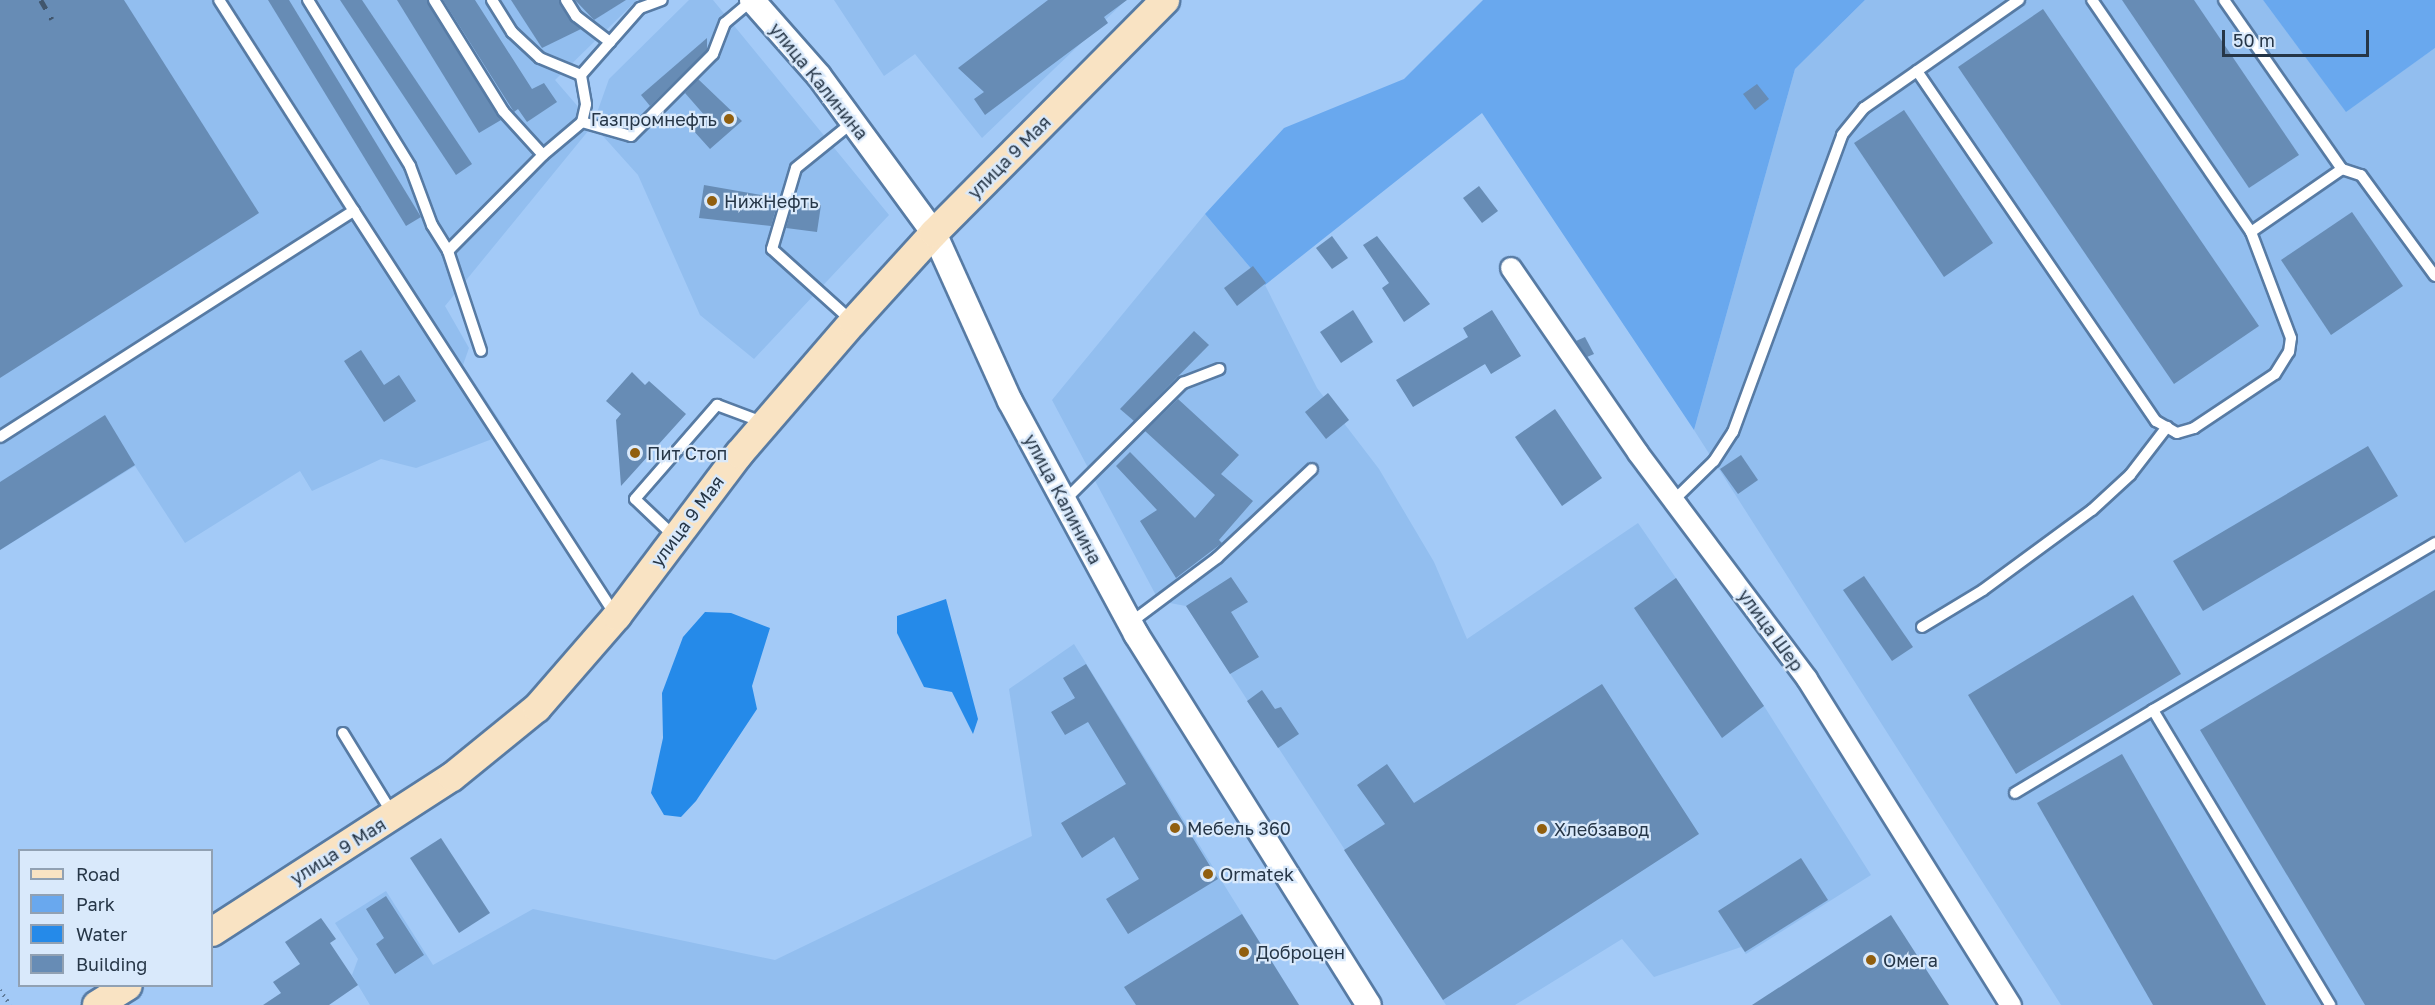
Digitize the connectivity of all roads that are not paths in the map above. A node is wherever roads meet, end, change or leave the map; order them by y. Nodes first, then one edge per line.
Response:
1 (219, 0) edge
2 (308, 0) edge
3 (434, 0) edge
4 (492, 0) edge
5 (566, 0) edge
6 (662, 0) edge
7 (752, 0) edge
8 (1165, 0) edge
9 (2019, 0) edge
10 (2092, 0) edge
11 (2224, 0) edge
12 (610, 42) junction
13 (1917, 71) junction
14 (581, 75) junction
15 (853, 122) junction
16 (582, 123) junction
17 (543, 155) junction
18 (2342, 169) junction
19 (354, 211) junction
20 (2251, 232) junction
21 (934, 233) junction
22 (448, 251) junction
23 (1510, 268) dead end
24 (2435, 276) edge
25 (853, 322) junction
26 (481, 351) dead end
27 (1219, 369) dead end
28 (765, 423) junction
29 (2167, 427) junction
30 (0, 437) edge
31 (1311, 469) dead end
32 (1676, 499) junction
33 (1064, 501) junction
34 (675, 537) junction
35 (2435, 543) edge
36 (616, 616) junction
37 (1130, 624) junction
38 (1922, 627) dead end
39 (2153, 710) junction
40 (343, 733) dead end
41 (2015, 793) dead end
42 (394, 816) junction
43 (213, 931) edge
44 (1369, 1005) edge
45 (2011, 1005) edge
46 (2330, 1005) edge

1 - 19 lane
2 - 22 lane
3 - 17 lane
4 - 14 lane
5 - 12 lane
6 - 12 lane
7 - 15 street, улица Калинина
7 - 16 lane
8 - 21 main road, улица 9 Мая
9 - 13 lane
10 - 20 lane
11 - 18 lane
12 - 14 lane
13 - 29 lane
13 - 32 lane
14 - 16 lane
15 - 21 street, улица Калинина
15 - 25 lane
16 - 17 lane
17 - 22 lane
18 - 20 lane
18 - 24 lane
19 - 30 lane
19 - 36 lane
20 - 29 lane
21 - 25 main road, улица 9 Мая
21 - 33 street, улица Калинина
22 - 26 lane
23 - 32 street, улица Шер
25 - 28 main road, улица 9 Мая
27 - 33 lane
28 - 34 main road, улица 9 Мая
28 - 34 lane
29 - 38 lane
31 - 37 lane
32 - 45 street, улица Шер
33 - 37 street, улица Калинина
34 - 36 main road, улица 9 Мая
35 - 39 lane
36 - 42 main road, улица 9 Мая
37 - 44 street, улица Калинина
39 - 41 lane
39 - 46 lane
40 - 42 lane
42 - 43 main road, улица 9 Мая

